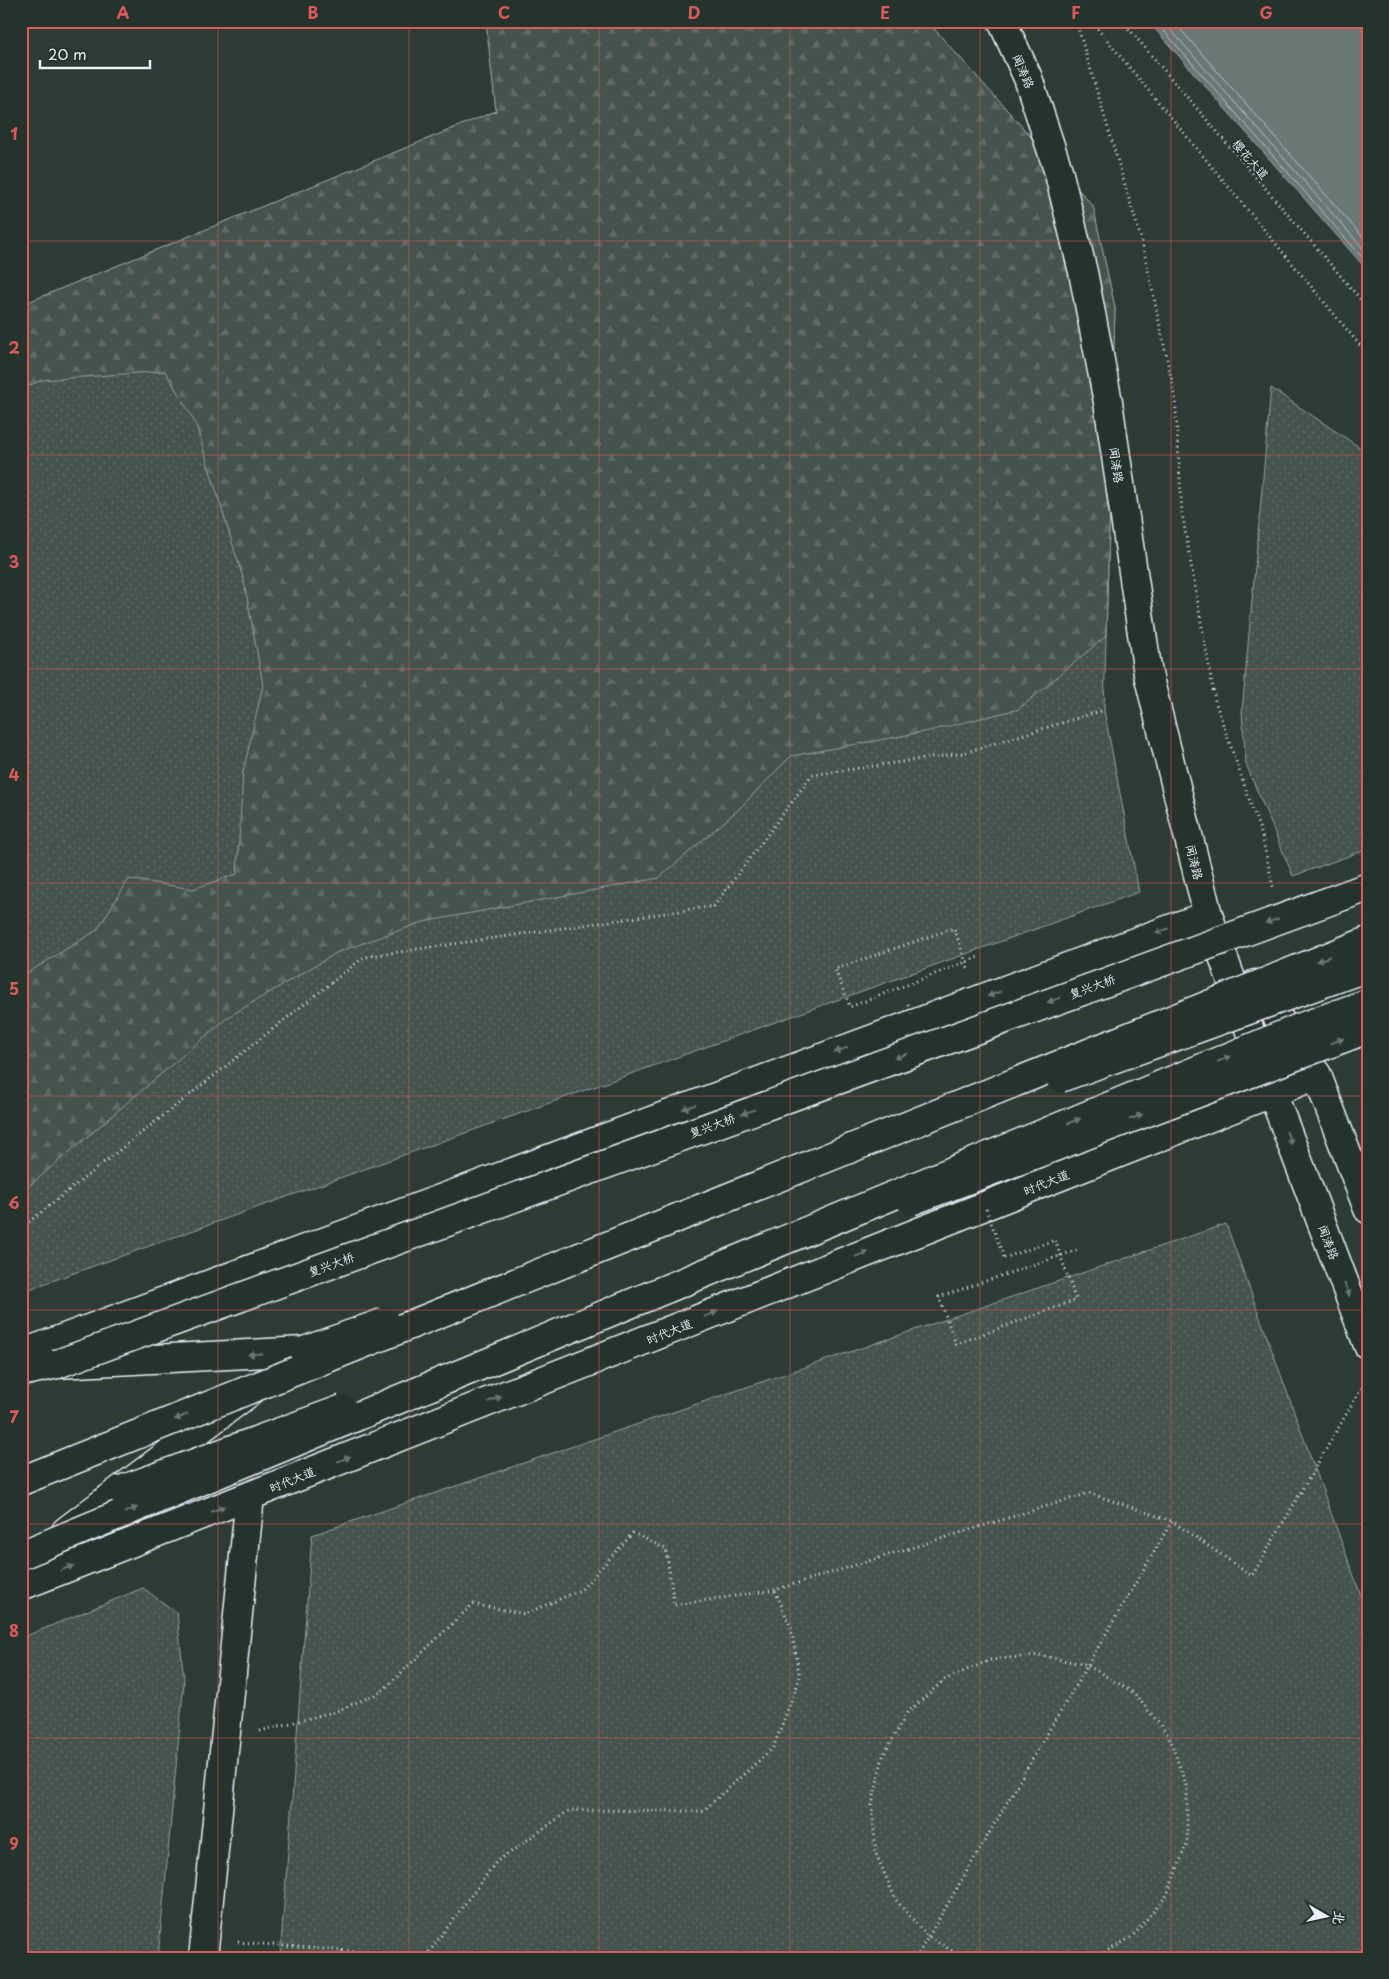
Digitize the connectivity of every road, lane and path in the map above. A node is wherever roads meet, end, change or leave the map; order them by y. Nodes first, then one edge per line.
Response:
1 (1002, 21) edge
2 (1076, 21) edge
3 (1091, 21) edge
4 (1122, 21) edge
5 (1368, 308) edge
6 (1368, 356) edge
7 (1104, 710) dead end
8 (1368, 887) edge
9 (1275, 893) dead end
10 (1208, 915) junction
11 (1368, 941) edge
12 (981, 956) dead end
13 (1368, 967) edge
14 (970, 974) dead end
15 (1368, 1003) edge
16 (1368, 1029) edge
17 (1317, 1075) junction
18 (1272, 1092) junction
19 (975, 1178) junction
20 (1368, 1210) edge
21 (21, 1228) edge
22 (1078, 1250) dead end
23 (1368, 1344) edge
24 (304, 1351) junction
25 (21, 1354) edge
26 (56, 1364) junction
27 (21, 1372) edge
28 (1368, 1378) edge
29 (21, 1481) edge
30 (121, 1490) junction
31 (250, 1496) junction
32 (1172, 1521) junction
33 (21, 1555) edge
34 (21, 1565) edge
35 (21, 1586) edge
36 (775, 1590) junction
37 (1087, 1665) junction
38 (225, 1740) junction
39 (928, 1937) junction
40 (204, 1948) edge
41 (342, 1950) junction
42 (426, 1956) junction
43 (349, 1958) edge
44 (433, 1958) edge
45 (916, 1958) edge
46 (965, 1958) edge
47 (1095, 1958) edge

1 - 10 main road, 闻涛路
2 - 9 path
3 - 6 path
4 - 5 path, 樱花大道
7 - 21 path
8 -> 26 main road, 复兴大桥, bridge
10 - 17 main road, 闻涛路
10 - 18 main road, 闻涛路
10 -> 25 main road
11 -> 29 main road, bridge
12 - 14 path
13 - 24 main road, bridge
33 -> 15 main road, bridge
19 -> 16 main road, bridge
17 - 18 main road, 时代大道
17 - 20 main road, 闻涛路
18 -> 23 main road, 闻涛路
31 -> 18 main road, 时代大道
19 - 22 path, bridge
19 - 30 main road, bridge
24 -> 26 main road, bridge
24 - 30 main road, bridge
26 - 27 main road
28 - 32 path
30 - 34 main road
35 -> 31 main road, 时代大道
31 - 38 main road
32 - 36 path
32 - 37 path
36 - 38 path
36 - 42 path
37 - 39 path
37 - 39 path
37 - 47 path
38 - 40 main road
39 - 45 path
39 - 46 path
40 - 41 path
41 - 42 path
41 - 43 path
42 - 44 path

